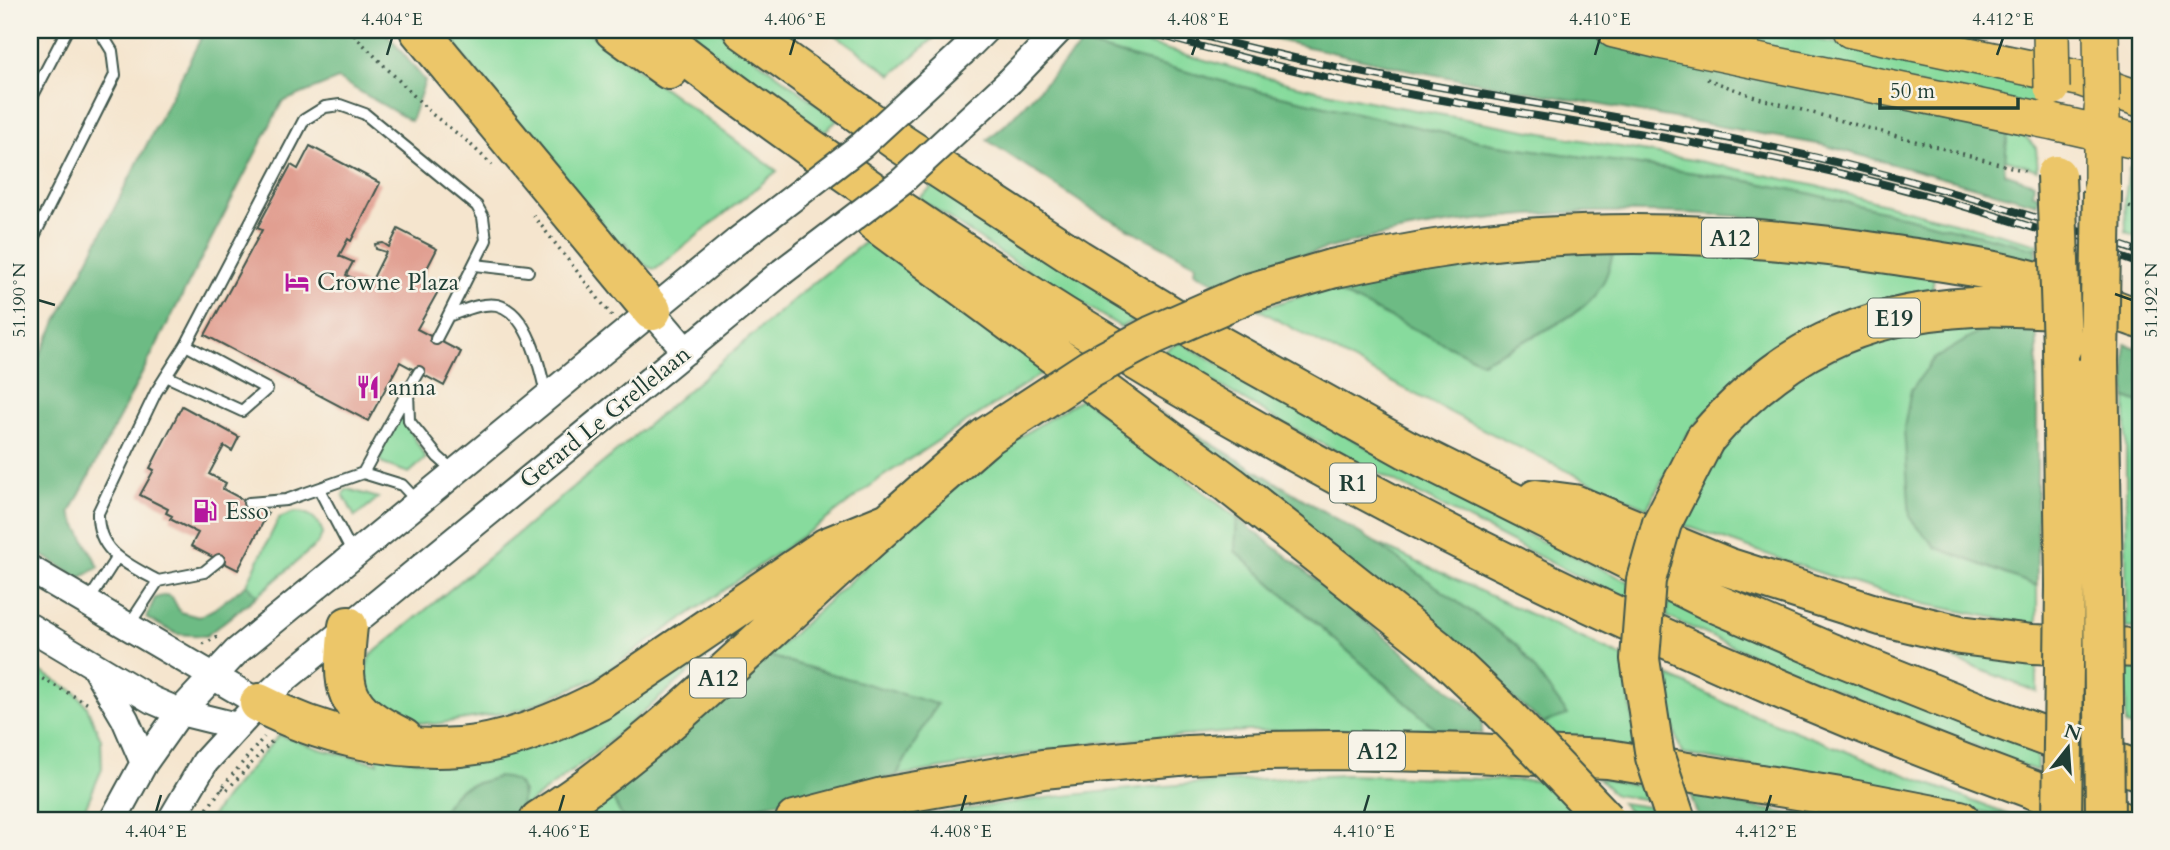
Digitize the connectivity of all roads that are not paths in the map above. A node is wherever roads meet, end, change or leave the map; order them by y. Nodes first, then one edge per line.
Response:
1 (67, 30) edge
2 (99, 30) edge
3 (419, 30) edge
4 (614, 30) edge
5 (651, 30) edge
6 (743, 30) edge
7 (985, 30) edge
8 (1059, 30) edge
9 (1851, 30) edge
10 (1965, 30) edge
11 (2051, 30) edge
12 (1607, 34) edge
13 (2140, 74) edge
14 (2140, 99) edge
15 (30, 101) edge
16 (2074, 104) edge
17 (2140, 142) edge
18 (2140, 151) edge
19 (2113, 198) junction
20 (30, 244) edge
21 (475, 265) junction
22 (528, 271) dead end
23 (448, 316) junction
24 (2131, 316) edge
25 (639, 322) junction
26 (436, 339) dead end
27 (186, 345) junction
28 (686, 351) junction
29 (419, 372) dead end
30 (166, 376) junction
31 (408, 391) junction
32 (547, 397) junction
33 (455, 472) junction
34 (363, 473) junction
35 (319, 489) junction
36 (1492, 493) junction
37 (418, 502) junction
38 (249, 503) dead end
39 (886, 523) junction
40 (353, 555) junction
41 (117, 557) junction
42 (219, 560) dead end
43 (30, 569) edge
44 (158, 581) junction
45 (88, 604) junction
46 (348, 626) junction
47 (30, 627) edge
48 (128, 628) junction
49 (2140, 648) edge
50 (94, 666) junction
51 (212, 677) junction
52 (180, 712) junction
53 (268, 716) junction
54 (420, 747) junction
55 (144, 763) junction
56 (2140, 771) edge
57 (113, 820) edge
58 (171, 820) edge
59 (540, 820) edge
60 (795, 820) edge
61 (1606, 820) edge
62 (1676, 820) edge
63 (1960, 820) edge
64 (2062, 820) edge
65 (2105, 820) edge
66 (2118, 820) edge

1 - 15 lane
2 - 20 lane
3 - 25 highway
4 - 61 highway, bridge
5 - 66 highway, R1
6 - 36 highway, R1
7 - 25 street, bridge
8 - 28 street, Gerard Le Grellelaan, bridge
9 - 16 main road
10 - 16 main road
11 - 16 main road, bridge
12 - 16 main road
13 - 16 main road
14 - 16 main road
16 - 17 main road
16 - 19 main road
16 - 64 highway, bridge
18 - 19 main road
19 - 65 highway, bridge
21 - 22 lane
21 - 23 lane
21 - 27 lane
23 - 26 lane
23 - 32 lane
24 - 39 highway, A12, bridge
24 - 62 highway, E19, bridge
25 - 28 street
25 - 32 street
27 - 30 lane
27 - 30 lane
28 - 46 street, Gerard Le Grellelaan
29 - 31 lane
30 - 41 lane
31 - 33 lane
31 - 34 lane
32 - 33 street
33 - 37 street
34 - 35 lane
34 - 37 lane
35 - 38 lane
35 - 40 lane
36 - 49 highway
36 - 56 highway, R1
37 - 40 street
39 - 54 highway
39 - 59 highway, A12
40 - 51 street
41 - 44 lane
41 - 45 lane
42 - 44 lane
43 - 45 street
44 - 48 lane
45 - 48 street
46 - 53 street, Gerard Le Grellelaan
46 - 54 highway
47 - 50 street
48 - 51 street
50 - 52 street
50 - 55 street
51 - 52 street
51 - 53 street
52 - 53 street
52 - 55 street
53 - 54 highway
53 - 58 street, Gerard Le Grellelaan
55 - 57 street
60 - 63 highway, A12

